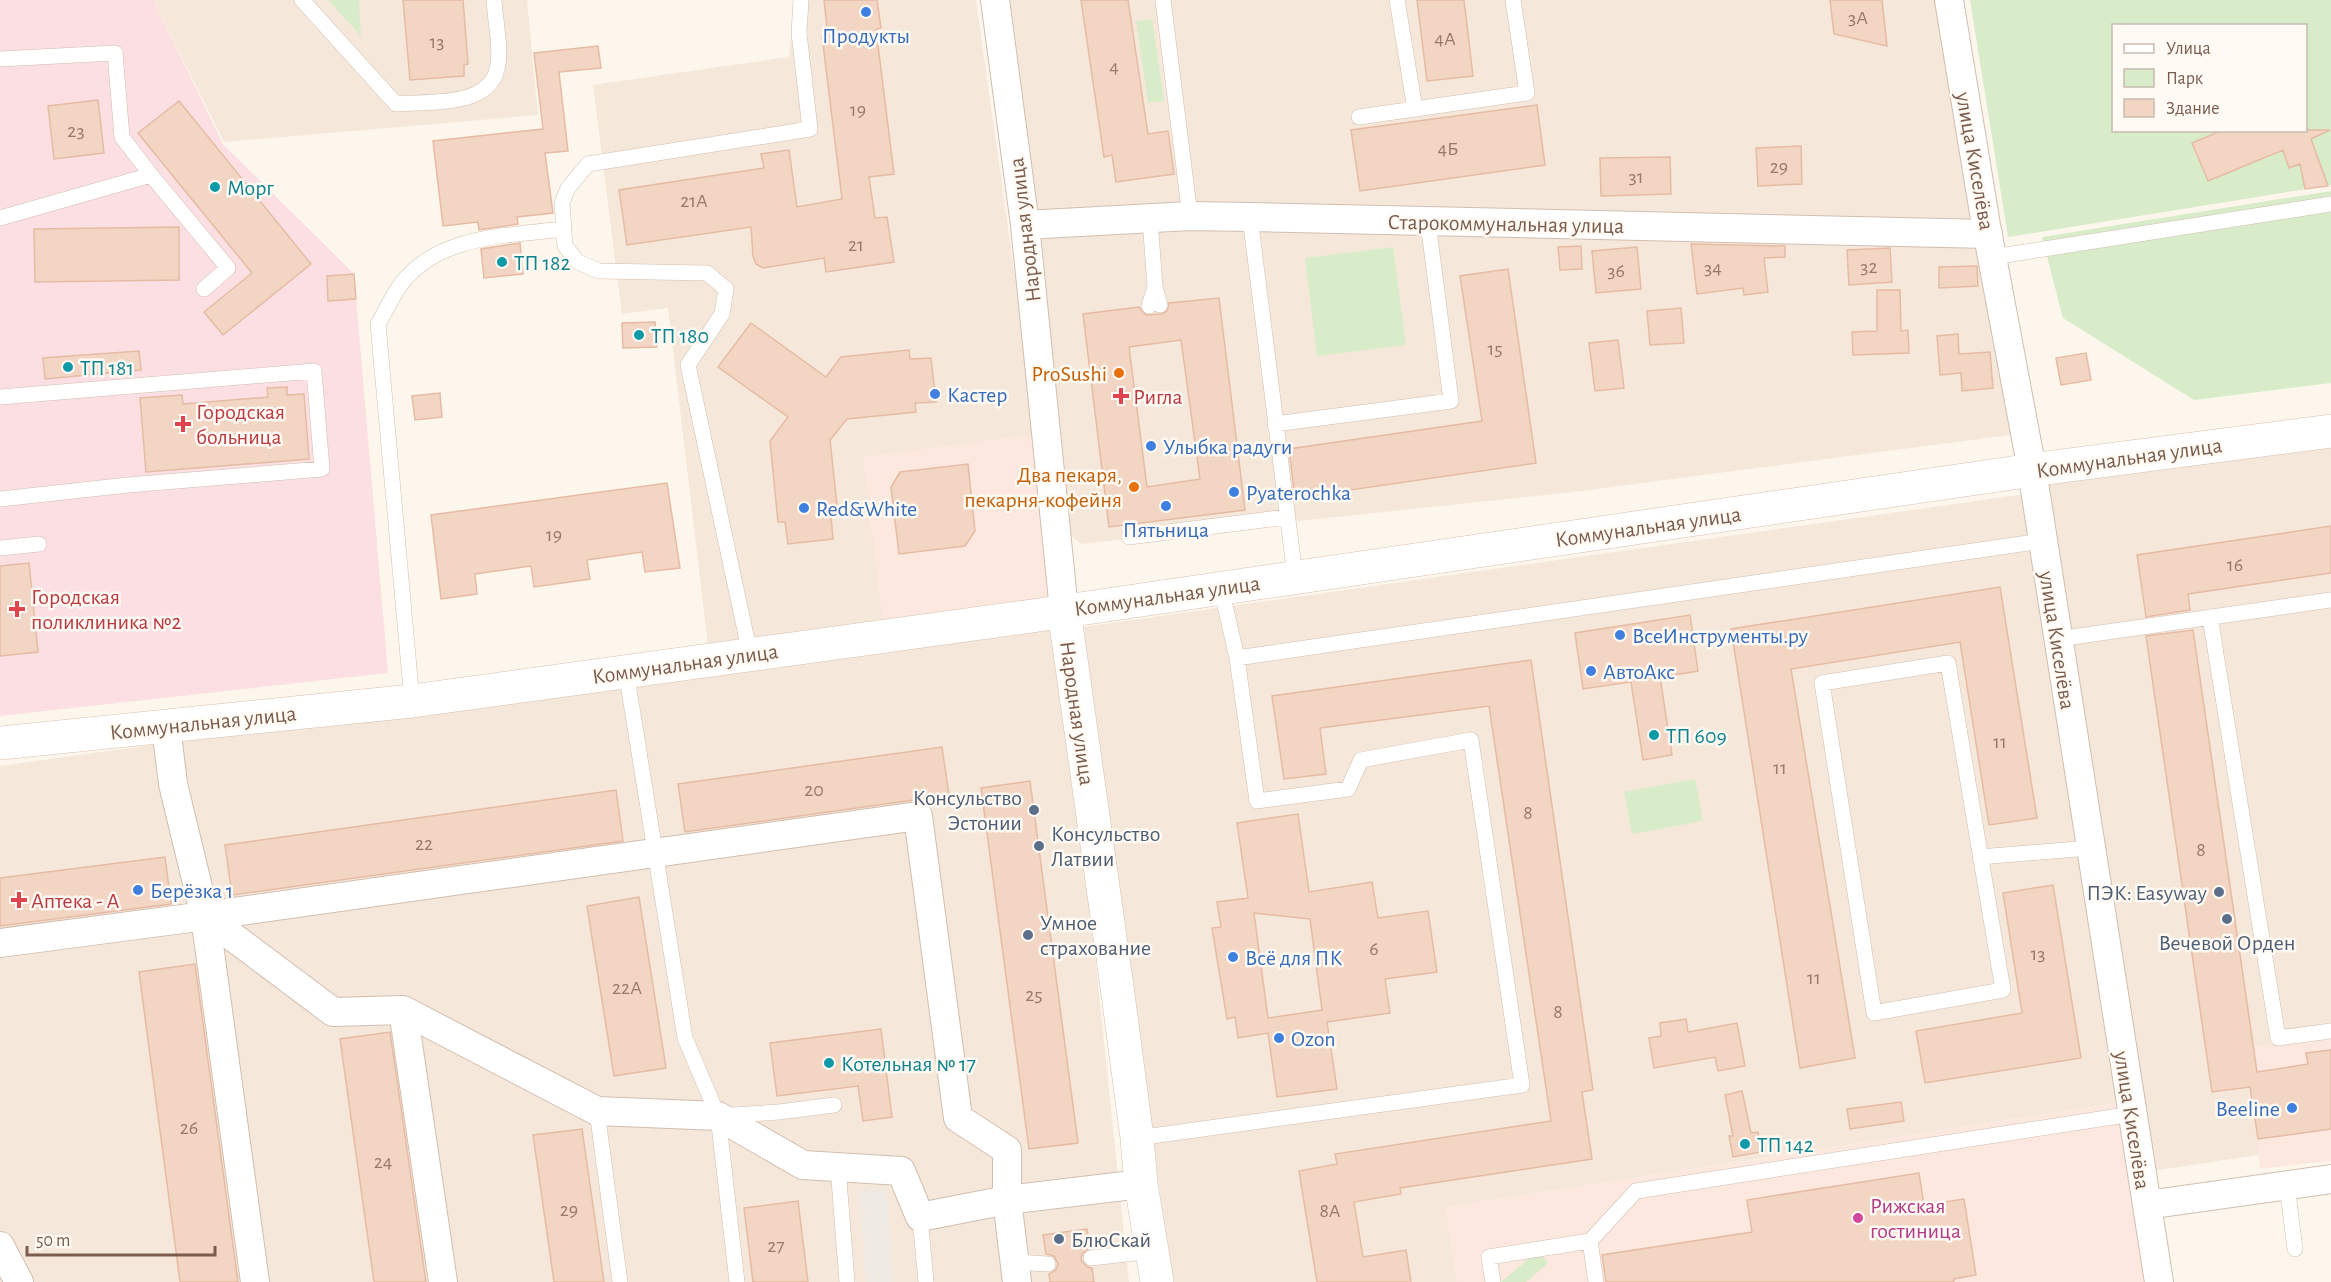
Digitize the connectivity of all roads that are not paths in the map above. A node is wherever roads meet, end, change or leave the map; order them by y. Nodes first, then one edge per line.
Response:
1 (302, 0) edge
2 (494, 0) edge
3 (801, 0) edge
4 (995, 0) edge
5 (1163, 0) edge
6 (1397, 0) edge
7 (1513, 0) edge
8 (1948, 0) edge
9 (0, 59) edge
10 (1415, 109) junction
11 (1359, 117) dead end
12 (151, 175) junction
13 (2331, 204) edge
14 (1190, 216) junction
15 (1250, 217) junction
16 (0, 218) edge
17 (1150, 219) junction
18 (1428, 222) junction
19 (1025, 225) junction
20 (563, 229) junction
21 (1990, 246) junction
22 (204, 289) dead end
23 (1155, 305) dead end
24 (0, 397) edge
25 (1275, 423) junction
26 (2331, 430) edge
27 (2032, 470) junction
28 (0, 499) edge
29 (1287, 517) junction
30 (1129, 537) dead end
31 (2042, 541) junction
32 (39, 544) dead end
33 (0, 548) edge
34 (1295, 576) junction
35 (1221, 588) junction
36 (2331, 600) edge
37 (1064, 610) junction
38 (2210, 617) junction
39 (2058, 639) junction
40 (750, 654) junction
41 (1237, 658) junction
42 (627, 671) junction
43 (412, 700) junction
44 (166, 726) junction
45 (0, 743) edge
46 (2090, 848) junction
47 (656, 853) junction
48 (1980, 857) junction
49 (205, 916) junction
50 (0, 944) edge
51 (403, 1010) junction
52 (2331, 1031) edge
53 (834, 1105) dead end
54 (597, 1112) junction
55 (2132, 1114) junction
56 (718, 1116) junction
57 (1137, 1138) junction
58 (838, 1167) junction
59 (2331, 1179) edge
60 (1141, 1184) junction
61 (2287, 1185) junction
62 (1007, 1200) junction
63 (2147, 1205) junction
64 (920, 1217) junction
65 (1590, 1241) junction
66 (0, 1246) edge
67 (2295, 1249) dead end
68 (1091, 1258) dead end
69 (1048, 1264) dead end
70 (1155, 1267) edge
71 (1015, 1272) edge
72 (19, 1282) edge
73 (255, 1282) edge
74 (443, 1282) edge
75 (620, 1282) edge
76 (737, 1282) edge
77 (848, 1282) edge
78 (926, 1282) edge
79 (1493, 1282) edge
80 (1596, 1282) edge
81 (2158, 1282) edge

1 - 2 lane
3 - 20 lane
4 - 19 street, Народная улица
5 - 14 lane
6 - 10 lane
7 - 10 lane
8 - 21 street, улица Киселёва
9 - 12 lane
10 - 11 lane
12 - 16 lane
12 - 22 lane
13 - 21 lane
14 - 15 street, Старокоммунальная улица
14 - 17 street, Старокоммунальная улица
15 - 18 street, Старокоммунальная улица
15 - 25 lane
17 - 19 street, Старокоммунальная улица
17 - 23 lane
18 - 21 street, Старокоммунальная улица
18 - 25 lane
19 - 37 street, Народная улица
20 - 40 lane
20 - 43 lane
21 - 27 street, улица Киселёва
24 - 28 lane
25 - 29 lane
26 - 27 main road, Коммунальная улица
27 - 31 street, улица Киселёва
27 - 34 main road, Коммунальная улица
29 - 30 lane
29 - 34 lane
31 - 39 street, улица Киселёва
31 - 41 lane
32 - 33 lane
34 - 35 main road, Коммунальная улица
35 - 37 main road, Коммунальная улица
35 - 41 lane
36 - 38 lane
37 - 40 main road, Коммунальная улица
37 - 57 main road, Народная улица
38 - 39 lane
38 - 52 lane
39 - 46 street, улица Киселёва
40 - 42 main road, Коммунальная улица
41 - 57 lane
42 - 43 main road, Коммунальная улица
42 - 47 lane
43 - 44 main road, Коммунальная улица
44 - 45 main road, Коммунальная улица
44 - 49 street
46 - 48 lane
46 - 55 street, улица Киселёва
47 - 49 street
47 - 56 lane
47 - 62 street
48 - 48 lane
49 - 50 street
49 - 51 street
49 - 73 street
51 - 54 street
51 - 74 street
53 - 56 lane
54 - 56 street
54 - 75 lane
55 - 63 street, улица Киселёва
55 - 65 lane
56 - 58 street
56 - 76 lane
57 - 60 main road, Народная улица
58 - 64 street
58 - 77 lane
59 - 61 street
60 - 62 street
60 - 70 main road, Народная улица
61 - 63 street
61 - 67 lane
62 - 64 street
62 - 71 street
63 - 81 street, улица Киселёва
64 - 78 lane
65 - 79 lane
65 - 80 lane
66 - 72 street
68 - 70 lane
69 - 71 lane

